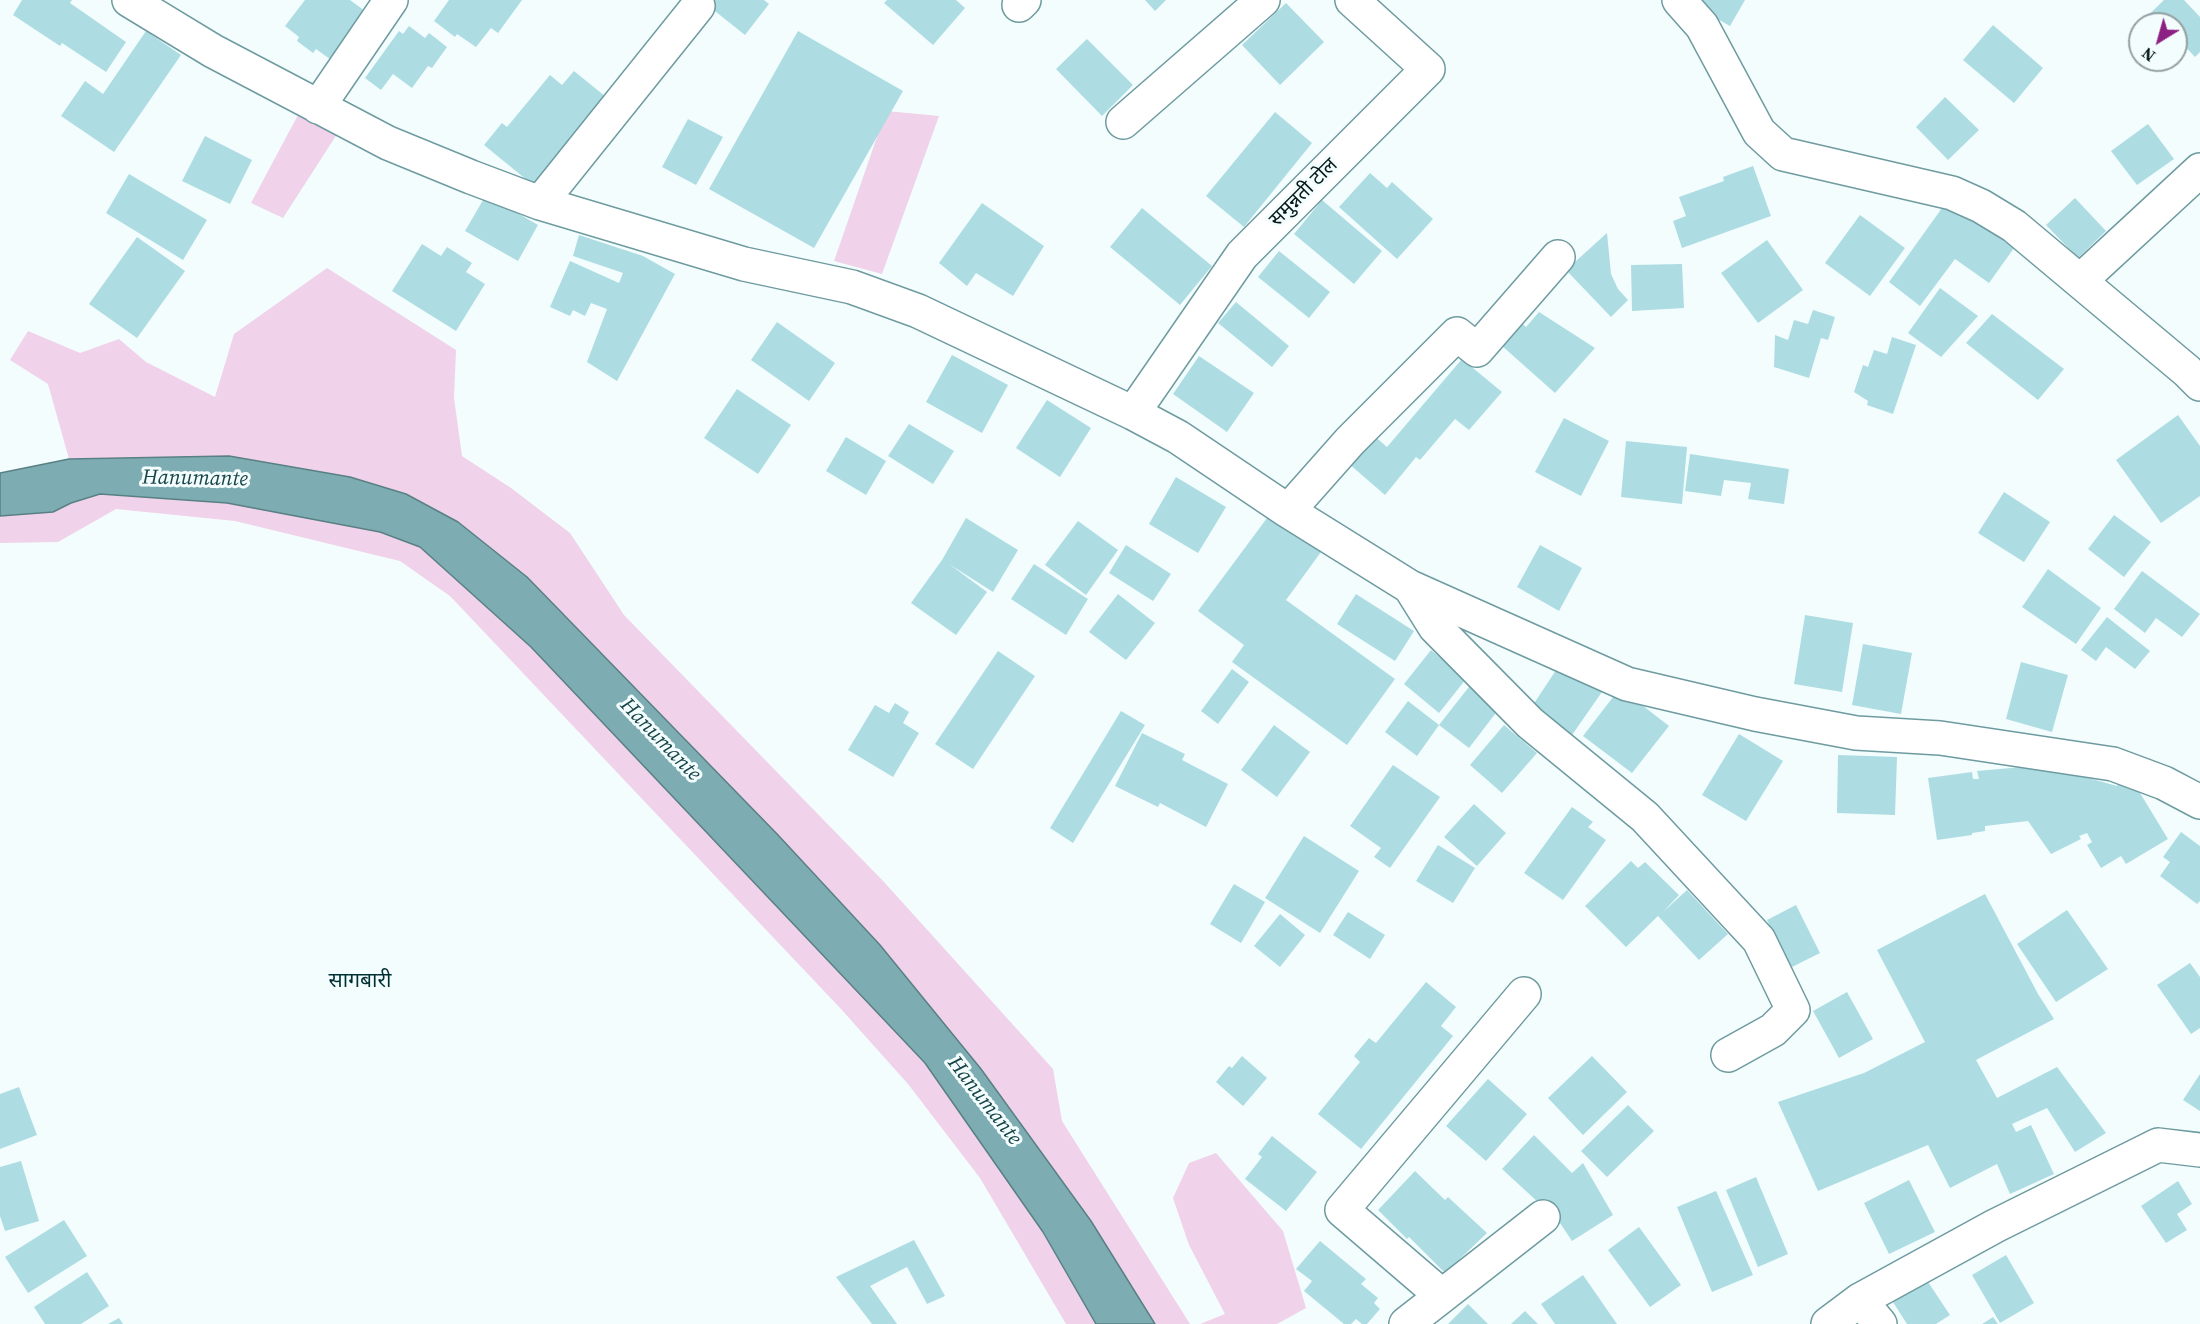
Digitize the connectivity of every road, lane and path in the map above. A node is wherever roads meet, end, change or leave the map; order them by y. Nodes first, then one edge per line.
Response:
1 (129, 0) edge
2 (391, 0) edge
3 (1263, 0) edge
4 (1352, 0) edge
5 (1679, 0) edge
6 (698, 6) dead end
7 (318, 107) junction
8 (1123, 122) dead end
9 (2200, 170) edge
10 (540, 203) junction
11 (1558, 257) dead end
12 (2080, 281) junction
13 (2200, 384) edge
14 (1134, 413) junction
15 (1288, 511) junction
16 (1410, 587) junction
17 (2200, 802) edge
18 (1524, 994) dead end
19 (1728, 1055) dead end
20 (2200, 1150) edge
21 (1543, 1217) dead end
22 (1441, 1295) junction
23 (1870, 1312) edge
24 (1406, 1324) edge
25 (1827, 1324) edge

1 - 7 street
2 - 7 street
3 - 8 street
4 - 14 street, समुन्नती टोल
5 - 12 street
6 - 10 street
7 - 10 street
9 - 12 street
10 - 14 street
11 - 15 street
12 - 13 street
14 - 15 street
15 - 16 street
16 - 17 street
16 - 19 street
18 - 22 street
20 - 23 street
21 - 22 street
22 - 24 street
23 - 25 street

